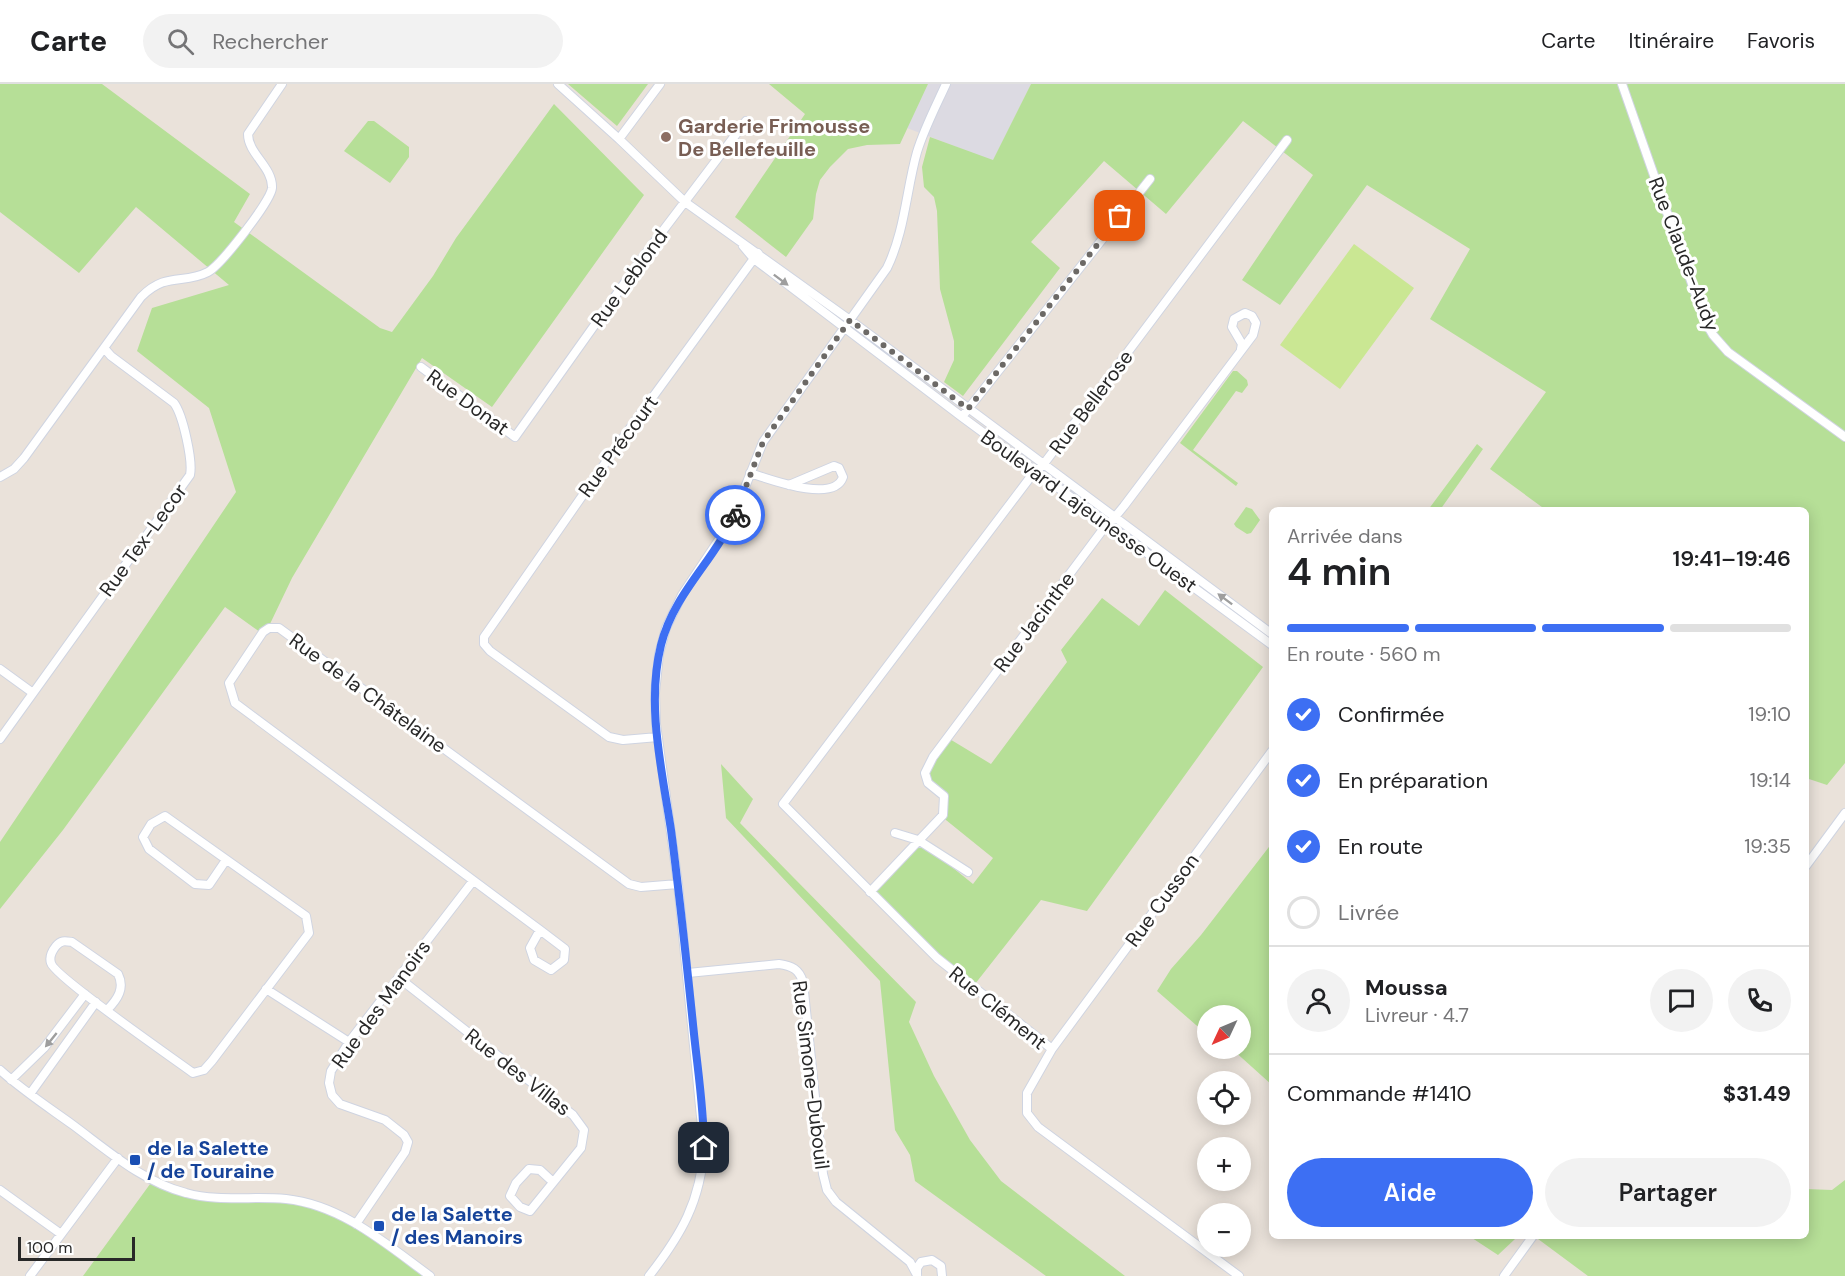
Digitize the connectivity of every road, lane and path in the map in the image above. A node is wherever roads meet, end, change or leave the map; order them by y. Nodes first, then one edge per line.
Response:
1 (282, 84) edge
2 (558, 84) edge
3 (660, 84) edge
4 (946, 84) edge
5 (1622, 84) edge
6 (746, 121) dead end
7 (619, 139) junction
8 (1287, 140) dead end
9 (1150, 179) dead end
10 (685, 202) junction
11 (756, 256) junction
12 (850, 320) junction
13 (844, 328) junction
14 (104, 348) junction
15 (1241, 349) dead end
16 (421, 368) dead end
17 (968, 409) junction
18 (962, 417) junction
19 (515, 437) joint
20 (1845, 437) edge
21 (1043, 465) junction
22 (1035, 471) junction
23 (750, 473) junction
24 (0, 477) edge
25 (789, 485) junction
26 (1115, 518) junction
27 (1107, 524) junction
28 (1269, 632) edge
29 (1269, 643) edge
30 (0, 669) edge
31 (33, 693) junction
32 (658, 737) junction
33 (0, 739) edge
34 (1269, 755) edge
35 (783, 804) joint
36 (1845, 813) edge
37 (895, 833) dead end
38 (919, 841) junction
39 (226, 860) junction
40 (1809, 862) edge
41 (968, 872) dead end
42 (473, 880) junction
43 (678, 884) junction
44 (870, 892) junction
45 (540, 930) junction
46 (688, 973) junction
47 (399, 978) junction
48 (266, 989) junction
49 (85, 994) junction
50 (96, 1002) junction
51 (107, 1010) junction
52 (349, 1042) junction
53 (1052, 1049) junction
54 (0, 1070) edge
55 (11, 1080) junction
56 (30, 1094) junction
57 (118, 1158) junction
58 (553, 1182) junction
59 (0, 1190) edge
60 (356, 1224) junction
61 (61, 1234) junction
62 (1531, 1239) edge
63 (903, 1255) junction
64 (924, 1260) junction
65 (917, 1275) edge
66 (943, 1275) edge
67 (30, 1276) edge
68 (430, 1276) edge
69 (649, 1276) edge
70 (1239, 1276) edge
71 (1504, 1276) edge

1 - 14 street
2 - 7 street, Boulevard Lajeunesse Ouest
3 - 7 street
4 - 12 street
5 - 20 street, Rue Claude-Audy
6 - 10 street, Rue Leblond
7 - 10 street, Boulevard Lajeunesse Ouest
8 - 21 street, Rue Bellerose
9 - 17 street
10 - 11 street, Boulevard Lajeunesse Ouest
10 - 19 street, Rue Leblond
11 - 12 street, Boulevard Lajeunesse Ouest
11 -> 13 street, Boulevard Lajeunesse Ouest
11 - 32 street, Rue Précourt
12 - 13 street
12 - 17 street, Boulevard Lajeunesse Ouest
13 - 18 street, Boulevard Lajeunesse Ouest
13 - 23 street
14 - 24 street
14 - 31 street, Rue Tex-Lecor
15 - 26 street, Rue Jacinthe
16 - 19 street, Rue Donat
17 - 18 street
17 - 21 street, Boulevard Lajeunesse Ouest
18 - 22 street, Boulevard Lajeunesse Ouest
21 - 22 street, Rue Bellerose
21 - 26 street, Boulevard Lajeunesse Ouest
22 - 27 street, Boulevard Lajeunesse Ouest
22 - 35 street, Rue Bellerose
23 - 25 street
23 - 32 street
25 - 25 street
26 - 27 street, Rue Jacinthe
28 -> 26 street, Boulevard Lajeunesse Ouest
27 - 29 street, Boulevard Lajeunesse Ouest
27 - 38 street, Rue Jacinthe
30 - 31 street
31 - 33 street, Rue Tex-Lecor
32 - 43 street
34 - 53 street, Rue Cusson
35 - 44 street, Rue Clément
36 - 40 street
37 - 38 street
38 - 41 street
38 - 44 street, Rue Jacinthe
39 - 39 street
39 - 48 street
42 - 43 street, Rue de la Châtelaine
42 - 45 street, Rue de la Châtelaine
42 - 47 street, Rue des Manoirs
43 - 46 street
44 - 53 street, Rue Clément
45 - 45 street, Rue de la Châtelaine
46 - 63 street, Rue Simone-Dubouil
46 - 69 street
47 - 52 street, Rue des Manoirs
47 - 58 street, Rue des Villas
48 - 51 street
48 - 52 street
49 - 50 street
49 - 51 street
49 -> 55 street
50 - 51 street
50 - 56 street
52 - 60 street, Rue des Manoirs
53 - 70 street, Rue Clément
54 - 55 street
55 - 56 street
56 - 57 street
57 - 60 street
57 - 61 street
58 - 58 street, Rue des Villas
59 - 61 street
60 - 68 street
61 - 67 street
62 - 71 street
63 - 64 street, Rue Simone-Dubouil
63 - 65 street, Rue Simone-Dubouil
64 - 65 street, Rue Simone-Dubouil
64 - 66 street, Rue Simone-Dubouil

